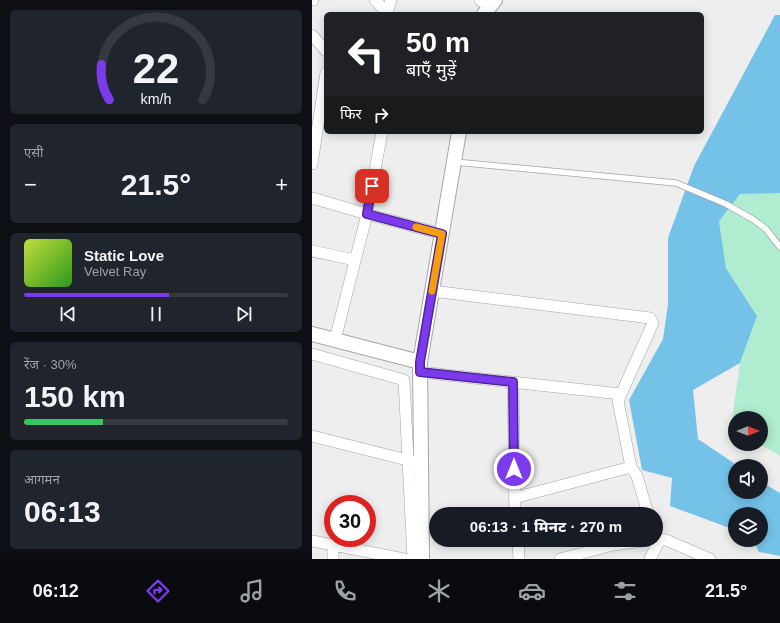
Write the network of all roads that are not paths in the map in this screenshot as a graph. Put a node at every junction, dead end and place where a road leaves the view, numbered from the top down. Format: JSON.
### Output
{"nodes":[{"id":1,"x":375,"y":0,"type":"edge"},
{"id":2,"x":391,"y":0,"type":"edge"},
{"id":3,"x":386,"y":12,"type":"edge"},
{"id":4,"x":388,"y":12,"type":"edge"},
{"id":5,"x":312,"y":35,"type":"edge"},
{"id":6,"x":324,"y":49,"type":"edge"},
{"id":7,"x":324,"y":86,"type":"edge"},
{"id":8,"x":382,"y":134,"type":"edge"},
{"id":9,"x":460,"y":134,"type":"edge"},
{"id":10,"x":454,"y":162,"type":"junction"},
{"id":11,"x":312,"y":164,"type":"edge"},
{"id":12,"x":312,"y":198,"type":"edge"},
{"id":13,"x":367,"y":214,"type":"junction"},
{"id":14,"x":442,"y":234,"type":"junction"},
{"id":15,"x":780,"y":247,"type":"edge"},
{"id":16,"x":312,"y":252,"type":"edge"},
{"id":17,"x":355,"y":260,"type":"junction"},
{"id":18,"x":432,"y":291,"type":"junction"},
{"id":19,"x":312,"y":334,"type":"edge"},
{"id":20,"x":335,"y":340,"type":"junction"},
{"id":21,"x":312,"y":354,"type":"edge"},
{"id":22,"x":420,"y":367,"type":"junction"},
{"id":23,"x":513,"y":382,"type":"junction"},
{"id":24,"x":621,"y":394,"type":"junction"},
{"id":25,"x":312,"y":436,"type":"edge"},
{"id":26,"x":415,"y":462,"type":"junction"},
{"id":27,"x":631,"y":467,"type":"junction"},
{"id":28,"x":514,"y":498,"type":"junction"},
{"id":29,"x":515,"y":507,"type":"edge"},
{"id":30,"x":646,"y":507,"type":"edge"},
{"id":31,"x":663,"y":540,"type":"edge"},
{"id":32,"x":312,"y":541,"type":"edge"},
{"id":33,"x":324,"y":544,"type":"edge"},
{"id":34,"x":333,"y":547,"type":"edge"},
{"id":35,"x":338,"y":547,"type":"edge"},
{"id":36,"x":518,"y":547,"type":"edge"},
{"id":37,"x":609,"y":547,"type":"edge"},
{"id":38,"x":653,"y":547,"type":"edge"},
{"id":39,"x":333,"y":559,"type":"edge"},
{"id":40,"x":404,"y":559,"type":"edge"},
{"id":41,"x":413,"y":559,"type":"edge"},
{"id":42,"x":422,"y":559,"type":"edge"},
{"id":43,"x":519,"y":559,"type":"edge"},
{"id":44,"x":560,"y":559,"type":"edge"},
{"id":45,"x":650,"y":559,"type":"edge"},
{"id":46,"x":710,"y":559,"type":"edge"}],
"edges":[{"from":1,"to":3,"type":"street"},
{"from":2,"to":4,"type":"street"},
{"from":5,"to":6,"type":"street"},
{"from":7,"to":11,"type":"street"},
{"from":8,"to":13,"type":"street"},
{"from":9,"to":10,"type":"street"},
{"from":10,"to":14,"type":"street"},
{"from":10,"to":15,"type":"lane"},
{"from":12,"to":13,"type":"street"},
{"from":13,"to":14,"type":"street"},
{"from":13,"to":17,"type":"street"},
{"from":14,"to":18,"type":"street"},
{"from":16,"to":17,"type":"street"},
{"from":17,"to":20,"type":"street"},
{"from":18,"to":22,"type":"street"},
{"from":18,"to":24,"type":"street"},
{"from":19,"to":20,"type":"street"},
{"from":20,"to":22,"type":"street"},
{"from":21,"to":26,"type":"street"},
{"from":22,"to":23,"type":"street"},
{"from":22,"to":26,"type":"street"},
{"from":23,"to":24,"type":"street"},
{"from":23,"to":28,"type":"street"},
{"from":24,"to":27,"type":"street"},
{"from":25,"to":26,"type":"street"},
{"from":26,"to":41,"type":"street"},
{"from":26,"to":42,"type":"street"},
{"from":27,"to":28,"type":"street"},
{"from":27,"to":30,"type":"street"},
{"from":28,"to":29,"type":"street"},
{"from":31,"to":46,"type":"street"},
{"from":32,"to":33,"type":"street"},
{"from":34,"to":39,"type":"street"},
{"from":35,"to":40,"type":"street"},
{"from":36,"to":43,"type":"street"},
{"from":37,"to":44,"type":"street"},
{"from":38,"to":45,"type":"street"}]}
